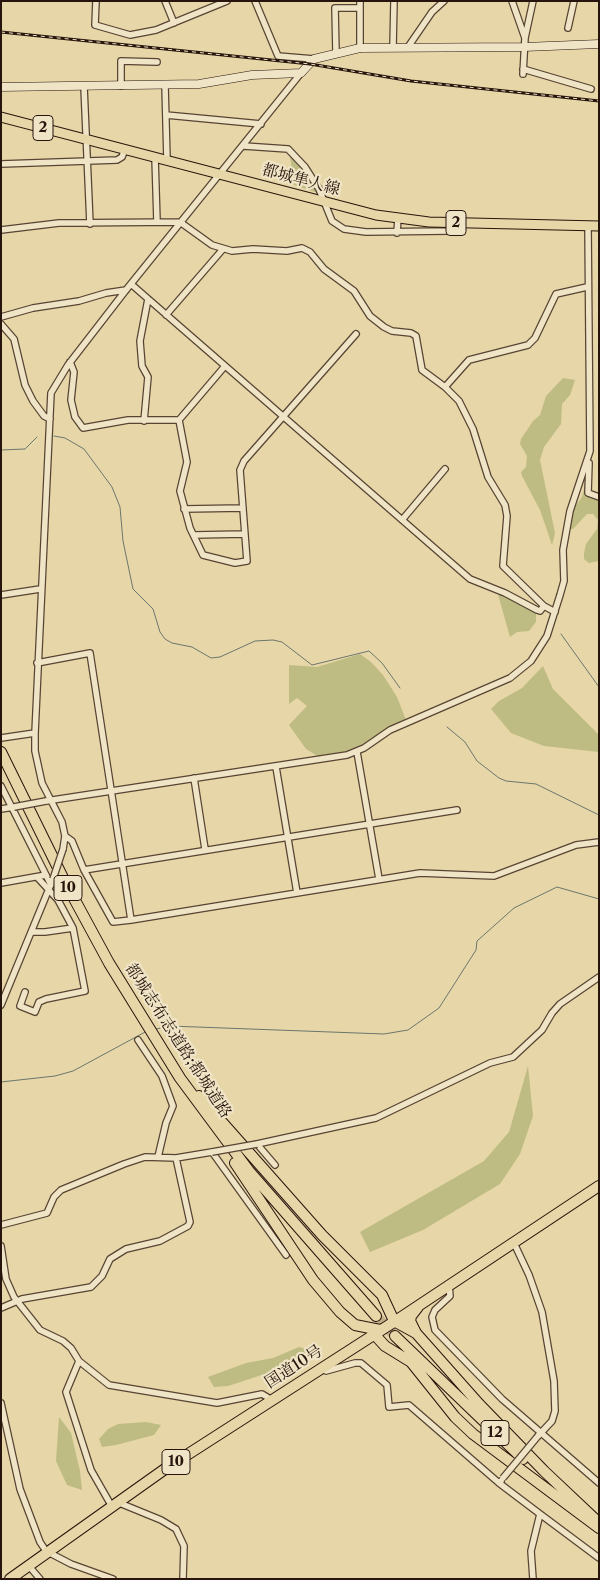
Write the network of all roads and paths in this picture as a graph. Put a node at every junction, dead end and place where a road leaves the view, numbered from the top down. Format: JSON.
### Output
{"nodes":[{"id":1,"x":96,"y":1,"type":"edge"},
{"id":2,"x":165,"y":1,"type":"edge"},
{"id":3,"x":227,"y":1,"type":"edge"},
{"id":4,"x":255,"y":1,"type":"edge"},
{"id":5,"x":394,"y":1,"type":"edge"},
{"id":6,"x":444,"y":1,"type":"edge"},
{"id":7,"x":512,"y":1,"type":"edge"},
{"id":8,"x":533,"y":1,"type":"edge"},
{"id":9,"x":574,"y":1,"type":"edge"},
{"id":10,"x":360,"y":5,"type":"edge"},
{"id":11,"x":174,"y":23,"type":"junction"},
{"id":12,"x":568,"y":28,"type":"dead end"},
{"id":13,"x":525,"y":38,"type":"junction"},
{"id":14,"x":599,"y":44,"type":"edge"},
{"id":15,"x":393,"y":47,"type":"junction"},
{"id":16,"x":408,"y":47,"type":"junction"},
{"id":17,"x":524,"y":47,"type":"junction"},
{"id":18,"x":360,"y":48,"type":"junction"},
{"id":19,"x":336,"y":52,"type":"junction"},
{"id":20,"x":314,"y":59,"type":"junction"},
{"id":21,"x":157,"y":62,"type":"dead end"},
{"id":22,"x":301,"y":74,"type":"junction"},
{"id":23,"x":122,"y":86,"type":"junction"},
{"id":24,"x":165,"y":86,"type":"junction"},
{"id":25,"x":1,"y":87,"type":"edge"},
{"id":26,"x":84,"y":87,"type":"junction"},
{"id":27,"x":591,"y":89,"type":"dead end"},
{"id":28,"x":166,"y":115,"type":"junction"},
{"id":29,"x":1,"y":117,"type":"edge"},
{"id":30,"x":261,"y":124,"type":"junction"},
{"id":31,"x":86,"y":138,"type":"junction"},
{"id":32,"x":244,"y":146,"type":"junction"},
{"id":33,"x":125,"y":149,"type":"junction"},
{"id":34,"x":155,"y":157,"type":"junction"},
{"id":35,"x":167,"y":160,"type":"junction"},
{"id":36,"x":87,"y":161,"type":"junction"},
{"id":37,"x":1,"y":164,"type":"edge"},
{"id":38,"x":222,"y":174,"type":"junction"},
{"id":39,"x":326,"y":202,"type":"junction"},
{"id":40,"x":398,"y":218,"type":"junction"},
{"id":41,"x":157,"y":222,"type":"junction"},
{"id":42,"x":180,"y":222,"type":"junction"},
{"id":43,"x":454,"y":223,"type":"junction"},
{"id":44,"x":90,"y":224,"type":"junction"},
{"id":45,"x":588,"y":226,"type":"junction"},
{"id":46,"x":599,"y":226,"type":"edge"},
{"id":47,"x":1,"y":230,"type":"edge"},
{"id":48,"x":397,"y":233,"type":"junction"},
{"id":49,"x":223,"y":249,"type":"junction"},
{"id":50,"x":131,"y":284,"type":"junction"},
{"id":51,"x":587,"y":287,"type":"junction"},
{"id":52,"x":126,"y":290,"type":"junction"},
{"id":53,"x":148,"y":299,"type":"junction"},
{"id":54,"x":166,"y":315,"type":"junction"},
{"id":55,"x":1,"y":317,"type":"edge"},
{"id":56,"x":1,"y":324,"type":"edge"},
{"id":57,"x":356,"y":334,"type":"dead end"},
{"id":58,"x":70,"y":362,"type":"junction"},
{"id":59,"x":225,"y":366,"type":"junction"},
{"id":60,"x":446,"y":387,"type":"junction"},
{"id":61,"x":284,"y":417,"type":"junction"},
{"id":62,"x":50,"y":419,"type":"junction"},
{"id":63,"x":179,"y":420,"type":"junction"},
{"id":64,"x":144,"y":421,"type":"junction"},
{"id":65,"x":588,"y":461,"type":"junction"},
{"id":66,"x":445,"y":469,"type":"dead end"},
{"id":67,"x":599,"y":498,"type":"edge"},
{"id":68,"x":243,"y":508,"type":"junction"},
{"id":69,"x":184,"y":509,"type":"junction"},
{"id":70,"x":402,"y":520,"type":"junction"},
{"id":71,"x":194,"y":534,"type":"junction"},
{"id":72,"x":245,"y":534,"type":"junction"},
{"id":73,"x":40,"y":589,"type":"junction"},
{"id":74,"x":1,"y":595,"type":"edge"},
{"id":75,"x":544,"y":606,"type":"junction"},
{"id":76,"x":555,"y":612,"type":"junction"},
{"id":77,"x":37,"y":663,"type":"junction"},
{"id":78,"x":35,"y":733,"type":"junction"},
{"id":79,"x":1,"y":738,"type":"edge"},
{"id":80,"x":1,"y":752,"type":"edge"},
{"id":81,"x":357,"y":752,"type":"junction"},
{"id":82,"x":276,"y":767,"type":"junction"},
{"id":83,"x":194,"y":778,"type":"junction"},
{"id":84,"x":1,"y":786,"type":"edge"},
{"id":85,"x":111,"y":791,"type":"junction"},
{"id":86,"x":48,"y":801,"type":"junction"},
{"id":87,"x":13,"y":807,"type":"junction"},
{"id":88,"x":1,"y":809,"type":"edge"},
{"id":89,"x":457,"y":810,"type":"dead end"},
{"id":90,"x":371,"y":824,"type":"junction"},
{"id":91,"x":65,"y":836,"type":"junction"},
{"id":92,"x":288,"y":837,"type":"junction"},
{"id":93,"x":599,"y":842,"type":"edge"},
{"id":94,"x":205,"y":849,"type":"junction"},
{"id":95,"x":123,"y":863,"type":"junction"},
{"id":96,"x":84,"y":870,"type":"junction"},
{"id":97,"x":46,"y":876,"type":"junction"},
{"id":98,"x":38,"y":877,"type":"junction"},
{"id":99,"x":380,"y":880,"type":"junction"},
{"id":100,"x":1,"y":883,"type":"edge"},
{"id":101,"x":51,"y":885,"type":"junction"},
{"id":102,"x":297,"y":893,"type":"junction"},
{"id":103,"x":131,"y":920,"type":"junction"},
{"id":104,"x":73,"y":928,"type":"junction"},
{"id":105,"x":33,"y":932,"type":"junction"},
{"id":106,"x":599,"y":977,"type":"edge"},
{"id":107,"x":26,"y":992,"type":"dead end"},
{"id":108,"x":1,"y":1005,"type":"edge"},
{"id":109,"x":138,"y":1040,"type":"dead end"},
{"id":110,"x":159,"y":1045,"type":"junction"},
{"id":111,"x":180,"y":1078,"type":"junction"},
{"id":112,"x":257,"y":1144,"type":"junction"},
{"id":113,"x":212,"y":1152,"type":"junction"},
{"id":114,"x":158,"y":1157,"type":"junction"},
{"id":115,"x":176,"y":1158,"type":"junction"},
{"id":116,"x":275,"y":1166,"type":"dead end"},
{"id":117,"x":599,"y":1186,"type":"edge"},
{"id":118,"x":1,"y":1225,"type":"edge"},
{"id":119,"x":513,"y":1241,"type":"junction"},
{"id":120,"x":1,"y":1246,"type":"edge"},
{"id":121,"x":286,"y":1255,"type":"dead end"},
{"id":122,"x":4,"y":1280,"type":"edge"},
{"id":123,"x":449,"y":1285,"type":"junction"},
{"id":124,"x":382,"y":1295,"type":"junction"},
{"id":125,"x":18,"y":1301,"type":"junction"},
{"id":126,"x":420,"y":1305,"type":"junction"},
{"id":127,"x":1,"y":1308,"type":"edge"},
{"id":128,"x":376,"y":1316,"type":"tunnel mouth"},
{"id":129,"x":394,"y":1322,"type":"junction"},
{"id":130,"x":351,"y":1323,"type":"junction"},
{"id":131,"x":377,"y":1332,"type":"junction"},
{"id":132,"x":416,"y":1333,"type":"junction"},
{"id":133,"x":395,"y":1336,"type":"tunnel mouth"},
{"id":134,"x":359,"y":1343,"type":"junction"},
{"id":135,"x":346,"y":1351,"type":"junction"},
{"id":136,"x":394,"y":1351,"type":"junction"},
{"id":137,"x":78,"y":1361,"type":"junction"},
{"id":138,"x":320,"y":1368,"type":"junction"},
{"id":139,"x":272,"y":1400,"type":"junction"},
{"id":140,"x":1,"y":1403,"type":"edge"},
{"id":141,"x":539,"y":1435,"type":"junction"},
{"id":142,"x":501,"y":1480,"type":"junction"},
{"id":143,"x":599,"y":1482,"type":"edge"},
{"id":144,"x":114,"y":1503,"type":"junction"},
{"id":145,"x":540,"y":1514,"type":"junction"},
{"id":146,"x":599,"y":1525,"type":"edge"},
{"id":147,"x":46,"y":1551,"type":"junction"},
{"id":148,"x":599,"y":1558,"type":"edge"},
{"id":149,"x":28,"y":1565,"type":"junction"},
{"id":150,"x":10,"y":1579,"type":"edge"},
{"id":151,"x":40,"y":1579,"type":"edge"},
{"id":152,"x":113,"y":1579,"type":"edge"},
{"id":153,"x":183,"y":1579,"type":"edge"},
{"id":154,"x":533,"y":1579,"type":"edge"}],
"edges":[{"from":1,"to":11,"type":"street"},
{"from":2,"to":11,"type":"street"},
{"from":3,"to":11,"type":"street"},
{"from":4,"to":20,"type":"street"},
{"from":5,"to":15,"type":"street"},
{"from":6,"to":16,"type":"street"},
{"from":7,"to":13,"type":"street"},
{"from":8,"to":13,"type":"street"},
{"from":9,"to":12,"type":"street"},
{"from":10,"to":18,"type":"street"},
{"from":10,"to":19,"type":"street"},
{"from":13,"to":17,"type":"street"},
{"from":14,"to":17,"type":"street"},
{"from":15,"to":16,"type":"street"},
{"from":15,"to":18,"type":"street"},
{"from":16,"to":17,"type":"street"},
{"from":17,"to":27,"type":"street"},
{"from":18,"to":19,"type":"street"},
{"from":19,"to":20,"type":"street"},
{"from":20,"to":22,"type":"street"},
{"from":21,"to":23,"type":"street"},
{"from":22,"to":24,"type":"street"},
{"from":22,"to":30,"type":"street"},
{"from":23,"to":24,"type":"street"},
{"from":23,"to":26,"type":"street"},
{"from":24,"to":28,"type":"street"},
{"from":25,"to":26,"type":"street"},
{"from":26,"to":31,"type":"street"},
{"from":28,"to":30,"type":"street"},
{"from":28,"to":35,"type":"street"},
{"from":29,"to":31,"type":"main road","name":"都城隼人線","number":"2"},
{"from":30,"to":32,"type":"street"},
{"from":31,"to":33,"type":"main road","name":"都城隼人線","number":"2"},
{"from":31,"to":36,"type":"street"},
{"from":32,"to":38,"type":"street"},
{"from":32,"to":39,"type":"street"},
{"from":33,"to":34,"type":"main road","name":"都城隼人線","number":"2"},
{"from":33,"to":36,"type":"street"},
{"from":34,"to":35,"type":"main road","name":"都城隼人線","number":"2"},
{"from":34,"to":41,"type":"street"},
{"from":35,"to":38,"type":"main road","name":"都城隼人線","number":"2"},
{"from":36,"to":37,"type":"street"},
{"from":36,"to":44,"type":"street"},
{"from":38,"to":39,"type":"main road","name":"都城隼人線","number":"2"},
{"from":38,"to":42,"type":"street"},
{"from":39,"to":40,"type":"main road","name":"都城隼人線","number":"2"},
{"from":39,"to":48,"type":"street"},
{"from":40,"to":43,"type":"main road","name":"都城隼人線","number":"2"},
{"from":40,"to":48,"type":"street"},
{"from":41,"to":42,"type":"street"},
{"from":41,"to":44,"type":"street"},
{"from":42,"to":49,"type":"street"},
{"from":42,"to":50,"type":"street"},
{"from":43,"to":45,"type":"main road","name":"都城隼人線","number":"2"},
{"from":43,"to":48,"type":"street"},
{"from":44,"to":47,"type":"street"},
{"from":45,"to":46,"type":"main road","name":"都城隼人線","number":"2"},
{"from":45,"to":51,"type":"street"},
{"from":49,"to":54,"type":"street"},
{"from":49,"to":60,"type":"street"},
{"from":50,"to":52,"type":"street"},
{"from":50,"to":53,"type":"street"},
{"from":51,"to":60,"type":"street"},
{"from":51,"to":65,"type":"street"},
{"from":52,"to":55,"type":"street"},
{"from":52,"to":58,"type":"street"},
{"from":53,"to":54,"type":"street"},
{"from":53,"to":64,"type":"street"},
{"from":54,"to":59,"type":"street"},
{"from":56,"to":62,"type":"street"},
{"from":57,"to":61,"type":"street"},
{"from":58,"to":62,"type":"street"},
{"from":58,"to":64,"type":"street"},
{"from":59,"to":61,"type":"street"},
{"from":59,"to":63,"type":"street"},
{"from":60,"to":75,"type":"street"},
{"from":61,"to":68,"type":"street"},
{"from":61,"to":70,"type":"street"},
{"from":62,"to":73,"type":"street"},
{"from":63,"to":64,"type":"street"},
{"from":63,"to":69,"type":"street"},
{"from":65,"to":67,"type":"street"},
{"from":65,"to":76,"type":"street"},
{"from":66,"to":70,"type":"street"},
{"from":68,"to":69,"type":"street"},
{"from":68,"to":72,"type":"street"},
{"from":69,"to":71,"type":"street"},
{"from":70,"to":75,"type":"street"},
{"from":71,"to":72,"type":"street"},
{"from":71,"to":72,"type":"street"},
{"from":73,"to":74,"type":"street"},
{"from":73,"to":77,"type":"street"},
{"from":75,"to":76,"type":"street"},
{"from":76,"to":81,"type":"street"},
{"from":77,"to":78,"type":"street"},
{"from":77,"to":85,"type":"street"},
{"from":78,"to":79,"type":"street"},
{"from":78,"to":86,"type":"street"},
{"from":80,"to":110,"type":"highway","name":"都城志布志道路;都城道路","number":"10"},
{"from":81,"to":82,"type":"street"},
{"from":81,"to":90,"type":"street"},
{"from":82,"to":83,"type":"street"},
{"from":82,"to":92,"type":"street"},
{"from":83,"to":85,"type":"street"},
{"from":83,"to":94,"type":"street"},
{"from":84,"to":87,"type":"street"},
{"from":85,"to":86,"type":"street"},
{"from":85,"to":95,"type":"street"},
{"from":86,"to":87,"type":"street","bridge":true},
{"from":86,"to":91,"type":"street"},
{"from":87,"to":88,"type":"street"},
{"from":87,"to":97,"type":"street"},
{"from":89,"to":90,"type":"street"},
{"from":90,"to":92,"type":"street"},
{"from":90,"to":99,"type":"street"},
{"from":91,"to":96,"type":"street"},
{"from":91,"to":101,"type":"street","bridge":true},
{"from":92,"to":94,"type":"street"},
{"from":92,"to":102,"type":"street"},
{"from":93,"to":99,"type":"street"},
{"from":94,"to":95,"type":"street"},
{"from":95,"to":96,"type":"street"},
{"from":95,"to":103,"type":"street"},
{"from":96,"to":103,"type":"street"},
{"from":97,"to":98,"type":"street"},
{"from":97,"to":101,"type":"street"},
{"from":98,"to":100,"type":"street"},
{"from":98,"to":101,"type":"street"},
{"from":99,"to":102,"type":"street"},
{"from":101,"to":104,"type":"street"},
{"from":101,"to":105,"type":"street"},
{"from":102,"to":103,"type":"street"},
{"from":104,"to":105,"type":"street"},
{"from":104,"to":107,"type":"street"},
{"from":105,"to":108,"type":"street"},
{"from":106,"to":112,"type":"street"},
{"from":109,"to":114,"type":"street"},
{"from":110,"to":111,"type":"highway","name":"都城志布志道路;都城道路","number":"10"},
{"from":110,"to":124,"type":"highway"},
{"from":111,"to":128,"type":"highway","name":"都城志布志道路;都城道路","number":"10"},
{"from":111,"to":130,"type":"highway"},
{"from":112,"to":113,"type":"street","bridge":true},
{"from":112,"to":116,"type":"street"},
{"from":113,"to":115,"type":"street"},
{"from":113,"to":121,"type":"street"},
{"from":114,"to":115,"type":"street"},
{"from":114,"to":118,"type":"street"},
{"from":115,"to":125,"type":"street"},
{"from":117,"to":119,"type":"highway","name":"国道10号","number":"10"},
{"from":119,"to":123,"type":"highway","name":"国道10号","number":"10"},
{"from":119,"to":141,"type":"street"},
{"from":120,"to":122,"type":"street"},
{"from":122,"to":125,"type":"street"},
{"from":123,"to":126,"type":"highway","name":"国道10号","number":"10"},
{"from":123,"to":141,"type":"street"},
{"from":124,"to":126,"type":"highway"},
{"from":124,"to":129,"type":"highway"},
{"from":125,"to":127,"type":"street"},
{"from":125,"to":137,"type":"street"},
{"from":126,"to":129,"type":"highway","name":"国道10号","number":"10"},
{"from":126,"to":132,"type":"highway"},
{"from":129,"to":131,"type":"highway","name":"国道10号","number":"10"},
{"from":129,"to":132,"type":"highway"},
{"from":130,"to":131,"type":"highway"},
{"from":130,"to":135,"type":"highway"},
{"from":131,"to":134,"type":"highway","name":"国道10号","number":"10"},
{"from":131,"to":136,"type":"highway"},
{"from":132,"to":146,"type":"highway"},
{"from":133,"to":146,"type":"highway","number":"12"},
{"from":134,"to":135,"type":"highway","name":"国道10号","number":"10"},
{"from":134,"to":136,"type":"highway"},
{"from":135,"to":138,"type":"highway","name":"国道10号","number":"10"},
{"from":136,"to":146,"type":"highway"},
{"from":137,"to":139,"type":"street"},
{"from":137,"to":144,"type":"street"},
{"from":138,"to":139,"type":"highway","name":"国道10号","number":"10"},
{"from":138,"to":142,"type":"street"},
{"from":139,"to":144,"type":"highway","name":"国道10号","number":"10"},
{"from":140,"to":147,"type":"street"},
{"from":141,"to":142,"type":"street","bridge":true},
{"from":141,"to":143,"type":"street"},
{"from":142,"to":145,"type":"street"},
{"from":144,"to":147,"type":"highway","name":"国道10号","number":"10"},
{"from":144,"to":153,"type":"street"},
{"from":145,"to":148,"type":"street"},
{"from":145,"to":154,"type":"street"},
{"from":147,"to":149,"type":"highway","name":"国道10号","number":"10"},
{"from":147,"to":152,"type":"street"},
{"from":149,"to":150,"type":"highway","name":"国道10号","number":"10"},
{"from":149,"to":151,"type":"street"}]}
